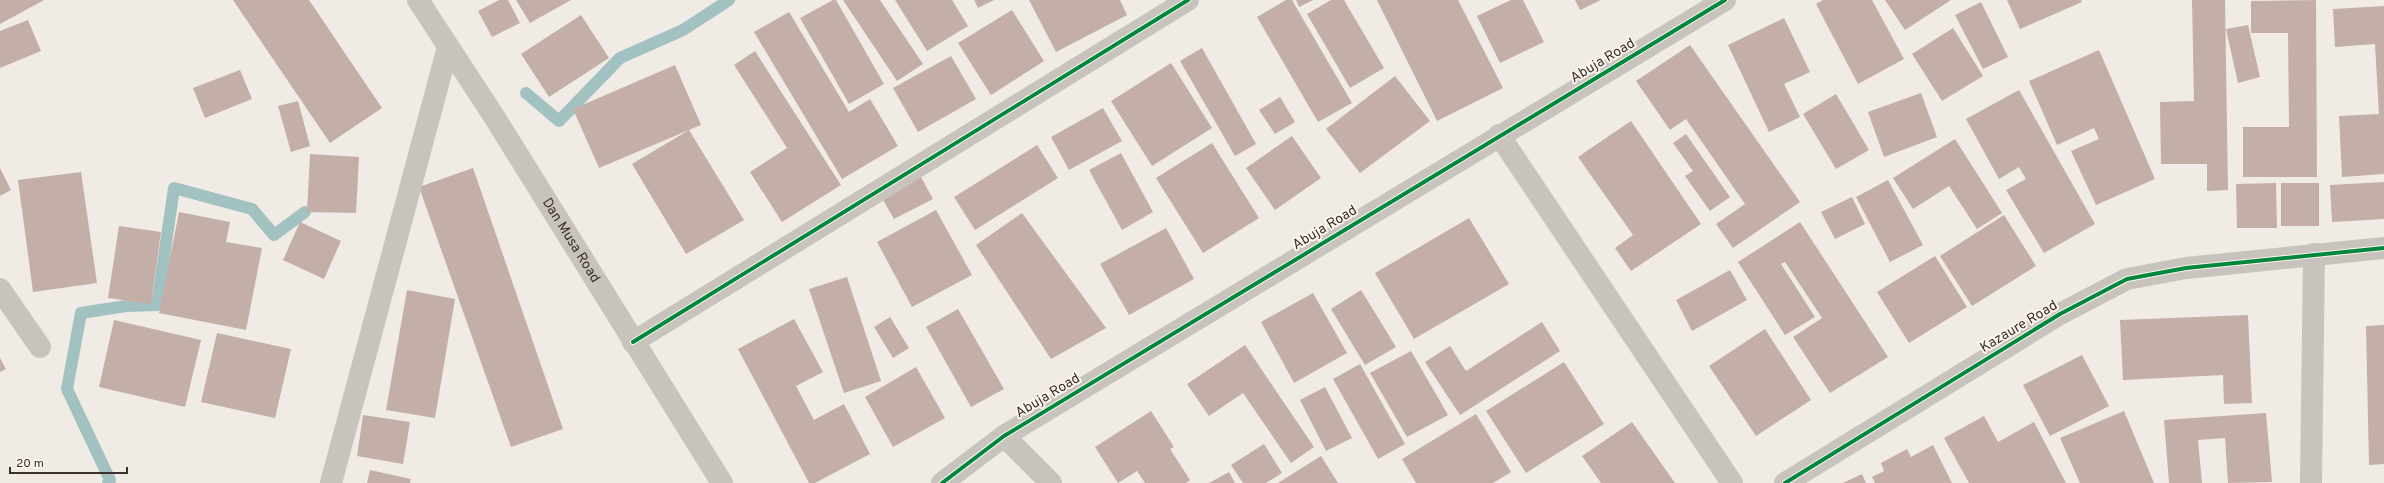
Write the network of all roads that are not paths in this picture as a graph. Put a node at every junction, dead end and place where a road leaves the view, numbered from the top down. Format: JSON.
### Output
{"nodes":[{"id":1,"x":418,"y":0,"type":"edge"},
{"id":2,"x":1188,"y":0,"type":"edge"},
{"id":3,"x":1725,"y":0,"type":"edge"},
{"id":4,"x":448,"y":46,"type":"junction"},
{"id":5,"x":1499,"y":136,"type":"junction"},
{"id":6,"x":2384,"y":248,"type":"edge"},
{"id":7,"x":2314,"y":254,"type":"junction"},
{"id":8,"x":0,"y":289,"type":"edge"},
{"id":9,"x":633,"y":342,"type":"junction"},
{"id":10,"x":40,"y":347,"type":"dead end"},
{"id":11,"x":1004,"y":436,"type":"junction"},
{"id":12,"x":331,"y":483,"type":"edge"},
{"id":13,"x":722,"y":483,"type":"edge"},
{"id":14,"x":942,"y":483,"type":"edge"},
{"id":15,"x":1051,"y":483,"type":"edge"},
{"id":16,"x":1732,"y":483,"type":"edge"},
{"id":17,"x":1785,"y":483,"type":"edge"},
{"id":18,"x":2311,"y":483,"type":"edge"}],
"edges":[{"from":1,"to":4,"type":"street","name":"Dan Musa Road"},
{"from":2,"to":9,"type":"street"},
{"from":3,"to":5,"type":"street","name":"Abuja Road"},
{"from":4,"to":9,"type":"street","name":"Dan Musa Road"},
{"from":4,"to":12,"type":"street"},
{"from":5,"to":11,"type":"street","name":"Abuja Road"},
{"from":5,"to":16,"type":"street"},
{"from":6,"to":7,"type":"street","name":"Kazaure Road"},
{"from":7,"to":17,"type":"street","name":"Kazaure Road"},
{"from":7,"to":18,"type":"street"},
{"from":8,"to":10,"type":"street"},
{"from":9,"to":13,"type":"street","name":"Dan Musa Road"},
{"from":11,"to":14,"type":"street","name":"Abuja Road"},
{"from":11,"to":15,"type":"street"}]}
